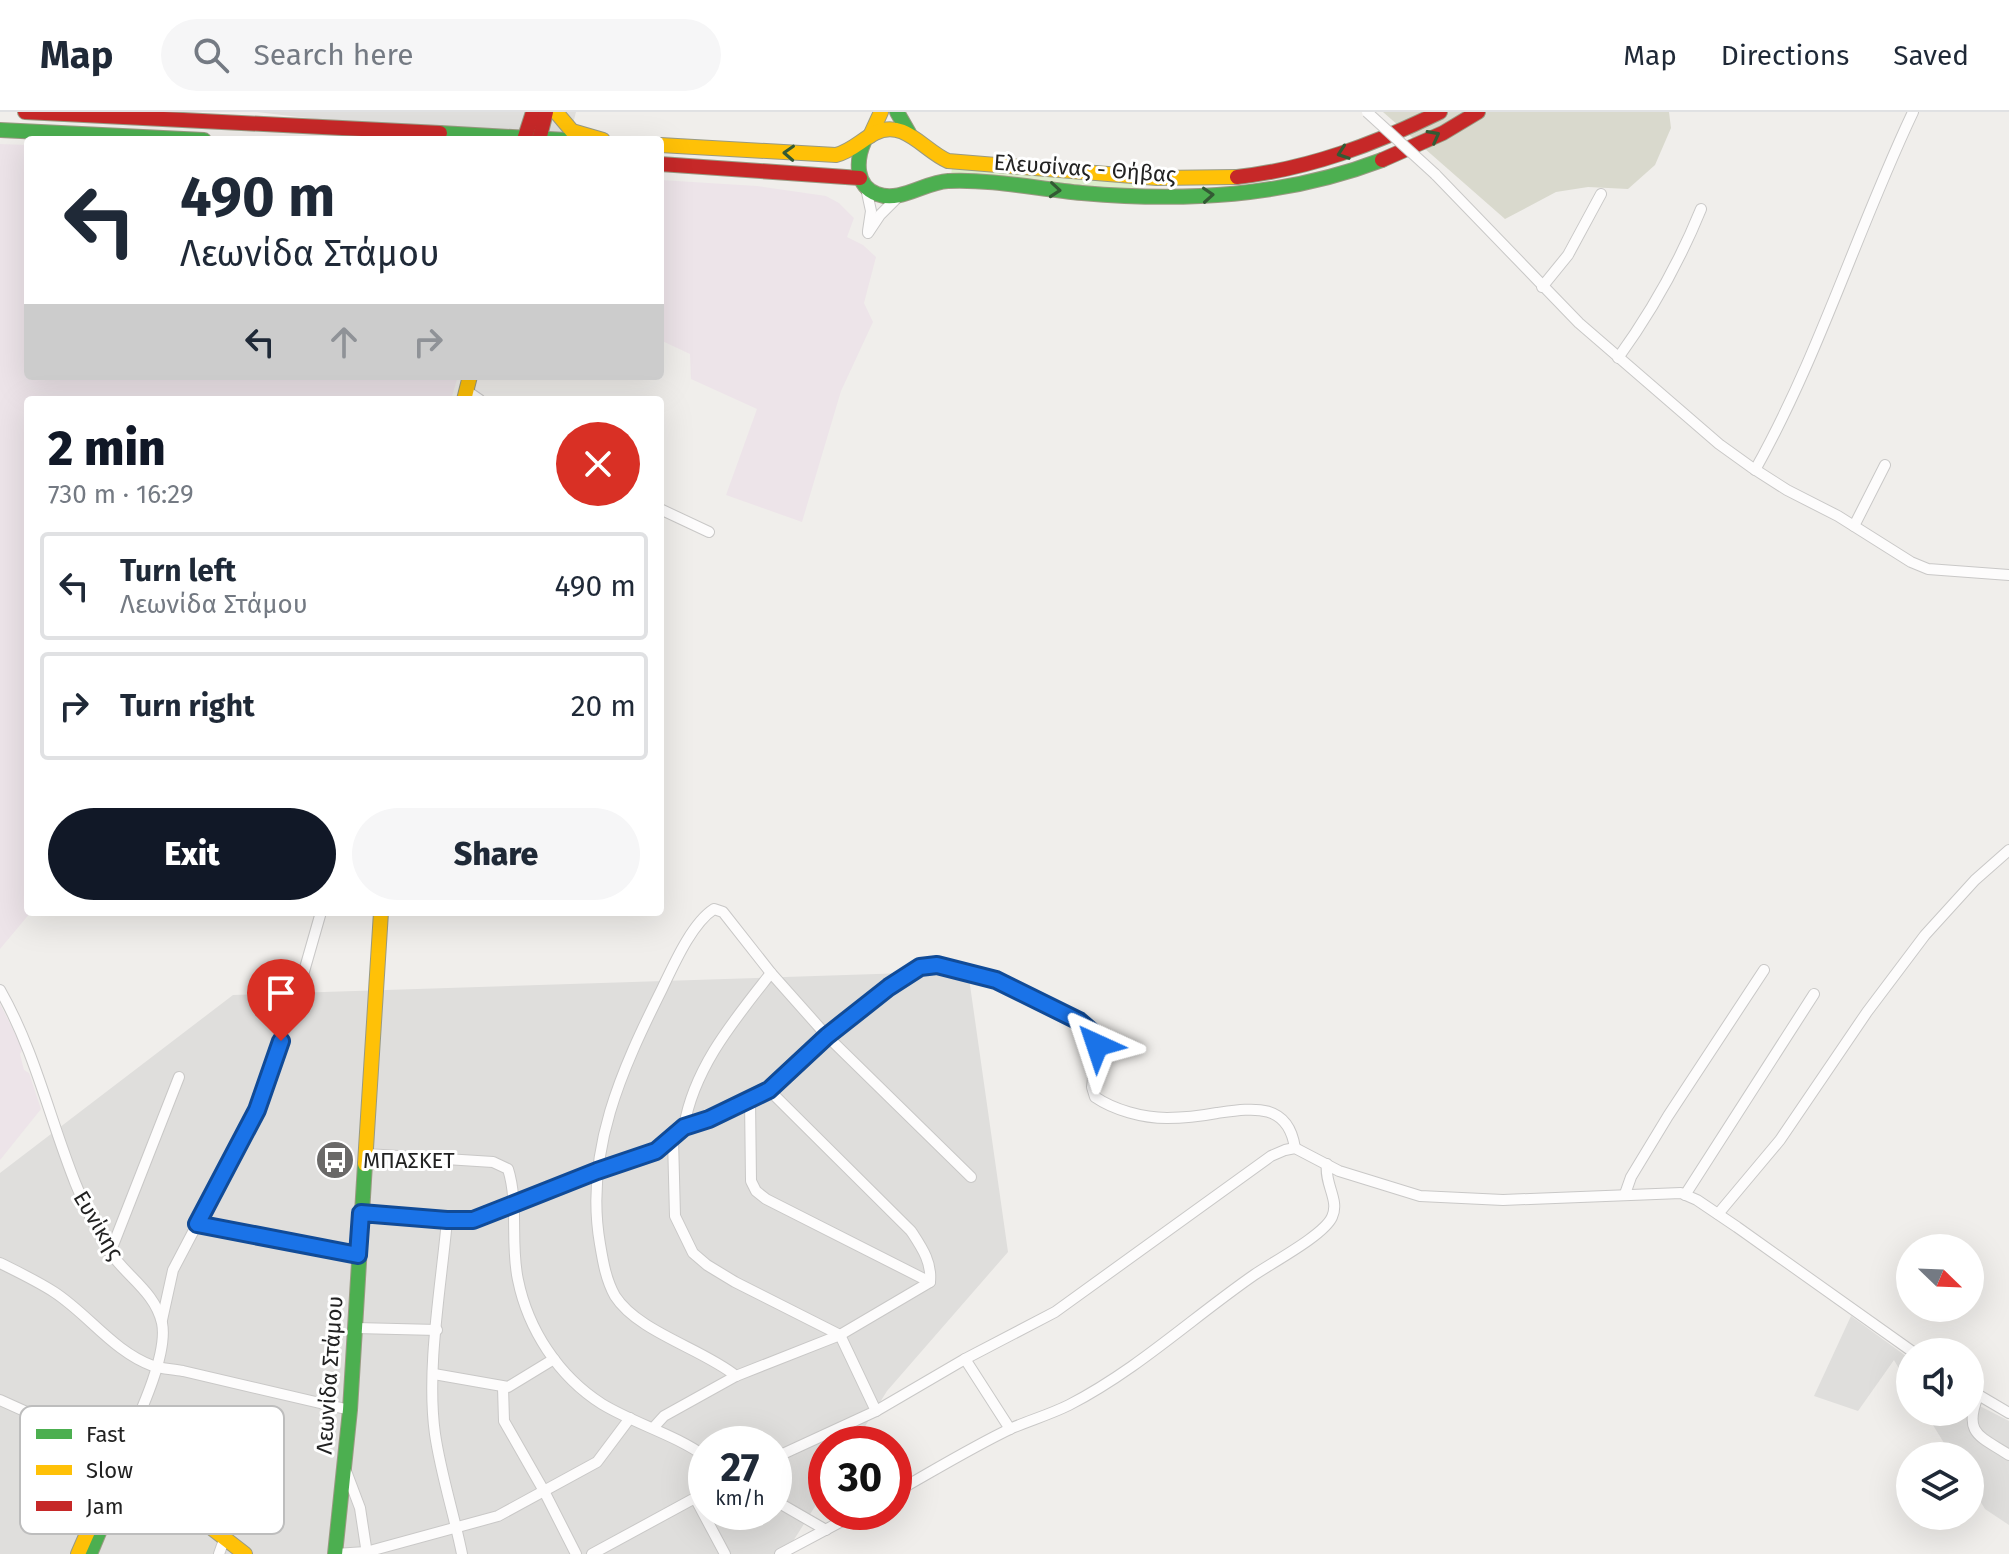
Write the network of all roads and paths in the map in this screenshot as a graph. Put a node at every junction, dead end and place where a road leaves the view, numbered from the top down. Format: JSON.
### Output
{"nodes":[{"id":1,"x":25,"y":112,"type":"edge"},
{"id":2,"x":533,"y":112,"type":"edge"},
{"id":3,"x":546,"y":112,"type":"edge"},
{"id":4,"x":556,"y":112,"type":"edge"},
{"id":5,"x":881,"y":112,"type":"edge"},
{"id":6,"x":897,"y":112,"type":"edge"},
{"id":7,"x":1367,"y":112,"type":"edge"},
{"id":8,"x":1440,"y":112,"type":"edge"},
{"id":9,"x":1478,"y":112,"type":"edge"},
{"id":10,"x":1913,"y":112,"type":"edge"},
{"id":11,"x":0,"y":130,"type":"edge"},
{"id":12,"x":909,"y":133,"type":"junction"},
{"id":13,"x":122,"y":136,"type":"edge"},
{"id":14,"x":476,"y":136,"type":"edge"},
{"id":15,"x":532,"y":136,"type":"edge"},
{"id":16,"x":534,"y":136,"type":"edge"},
{"id":17,"x":589,"y":136,"type":"edge"},
{"id":18,"x":867,"y":139,"type":"junction"},
{"id":19,"x":664,"y":145,"type":"edge"},
{"id":20,"x":922,"y":147,"type":"junction"},
{"id":21,"x":664,"y":164,"type":"edge"},
{"id":22,"x":863,"y":182,"type":"junction"},
{"id":23,"x":915,"y":188,"type":"junction"},
{"id":24,"x":1601,"y":194,"type":"dead end"},
{"id":25,"x":899,"y":196,"type":"junction"},
{"id":26,"x":1701,"y":209,"type":"dead end"},
{"id":27,"x":1542,"y":287,"type":"junction"},
{"id":28,"x":1618,"y":358,"type":"junction"},
{"id":29,"x":1885,"y":465,"type":"dead end"},
{"id":30,"x":1755,"y":470,"type":"junction"},
{"id":31,"x":664,"y":511,"type":"edge"},
{"id":32,"x":1854,"y":526,"type":"junction"},
{"id":33,"x":709,"y":532,"type":"dead end"},
{"id":34,"x":2009,"y":575,"type":"edge"},
{"id":35,"x":2009,"y":850,"type":"edge"},
{"id":36,"x":320,"y":916,"type":"edge"},
{"id":37,"x":381,"y":916,"type":"edge"},
{"id":38,"x":1764,"y":970,"type":"dead end"},
{"id":39,"x":771,"y":973,"type":"junction"},
{"id":40,"x":0,"y":990,"type":"edge"},
{"id":41,"x":1814,"y":994,"type":"dead end"},
{"id":42,"x":827,"y":1036,"type":"junction"},
{"id":43,"x":179,"y":1077,"type":"dead end"},
{"id":44,"x":769,"y":1090,"type":"junction"},
{"id":45,"x":750,"y":1100,"type":"junction"},
{"id":46,"x":684,"y":1127,"type":"junction"},
{"id":47,"x":673,"y":1139,"type":"junction"},
{"id":48,"x":1295,"y":1148,"type":"junction"},
{"id":49,"x":367,"y":1154,"type":"junction"},
{"id":50,"x":1327,"y":1164,"type":"junction"},
{"id":51,"x":597,"y":1171,"type":"junction"},
{"id":52,"x":971,"y":1177,"type":"dead end"},
{"id":53,"x":1625,"y":1194,"type":"junction"},
{"id":54,"x":1685,"y":1195,"type":"junction"},
{"id":55,"x":512,"y":1204,"type":"junction"},
{"id":56,"x":361,"y":1213,"type":"junction"},
{"id":57,"x":1718,"y":1214,"type":"junction"},
{"id":58,"x":447,"y":1220,"type":"junction"},
{"id":59,"x":197,"y":1224,"type":"junction"},
{"id":60,"x":110,"y":1253,"type":"junction"},
{"id":61,"x":358,"y":1255,"type":"junction"},
{"id":62,"x":0,"y":1263,"type":"edge"},
{"id":63,"x":930,"y":1282,"type":"junction"},
{"id":64,"x":162,"y":1320,"type":"junction"},
{"id":65,"x":356,"y":1328,"type":"junction"},
{"id":66,"x":437,"y":1330,"type":"junction"},
{"id":67,"x":840,"y":1335,"type":"junction"},
{"id":68,"x":1896,"y":1340,"type":"edge"},
{"id":69,"x":554,"y":1359,"type":"junction"},
{"id":70,"x":965,"y":1359,"type":"junction"},
{"id":71,"x":157,"y":1367,"type":"junction"},
{"id":72,"x":434,"y":1374,"type":"junction"},
{"id":73,"x":736,"y":1376,"type":"junction"},
{"id":74,"x":503,"y":1387,"type":"junction"},
{"id":75,"x":1984,"y":1399,"type":"edge"},
{"id":76,"x":0,"y":1400,"type":"edge"},
{"id":77,"x":143,"y":1406,"type":"edge"},
{"id":78,"x":20,"y":1410,"type":"edge"},
{"id":79,"x":350,"y":1410,"type":"junction"},
{"id":80,"x":876,"y":1411,"type":"junction"},
{"id":81,"x":2009,"y":1413,"type":"edge"},
{"id":82,"x":630,"y":1418,"type":"junction"},
{"id":83,"x":1973,"y":1426,"type":"edge"},
{"id":84,"x":654,"y":1427,"type":"junction"},
{"id":85,"x":1010,"y":1429,"type":"junction"},
{"id":86,"x":688,"y":1447,"type":"edge"},
{"id":87,"x":792,"y":1450,"type":"edge"},
{"id":88,"x":2009,"y":1455,"type":"edge"},
{"id":89,"x":345,"y":1469,"type":"junction"},
{"id":90,"x":912,"y":1483,"type":"edge"},
{"id":91,"x":544,"y":1491,"type":"junction"},
{"id":92,"x":688,"y":1502,"type":"edge"},
{"id":93,"x":456,"y":1526,"type":"junction"},
{"id":94,"x":712,"y":1530,"type":"edge"},
{"id":95,"x":826,"y":1530,"type":"edge"},
{"id":96,"x":88,"y":1534,"type":"edge"},
{"id":97,"x":97,"y":1534,"type":"edge"},
{"id":98,"x":221,"y":1534,"type":"edge"},
{"id":99,"x":225,"y":1537,"type":"junction"},
{"id":100,"x":397,"y":1549,"type":"edge"},
{"id":101,"x":366,"y":1553,"type":"edge"},
{"id":102,"x":78,"y":1554,"type":"edge"},
{"id":103,"x":90,"y":1554,"type":"edge"},
{"id":104,"x":219,"y":1554,"type":"edge"},
{"id":105,"x":245,"y":1554,"type":"edge"},
{"id":106,"x":335,"y":1554,"type":"edge"},
{"id":107,"x":462,"y":1554,"type":"edge"},
{"id":108,"x":576,"y":1554,"type":"edge"},
{"id":109,"x":592,"y":1554,"type":"edge"},
{"id":110,"x":725,"y":1554,"type":"edge"},
{"id":111,"x":780,"y":1554,"type":"edge"}],
"edges":[{"from":1,"to":14,"type":"main road"},
{"from":2,"to":15,"type":"main road"},
{"from":3,"to":16,"type":"main road"},
{"from":4,"to":17,"type":"main road"},
{"from":5,"to":18,"type":"main road"},
{"from":6,"to":12,"type":"main road","name":"Ελευσίνας - Θήβας"},
{"from":7,"to":27,"type":"street","bridge":true},
{"from":8,"to":20,"type":"main road","name":"Ελευσίνας - Θήβας","one_way":true},
{"from":23,"to":9,"type":"main road","name":"Ελευσίνας - Θήβας","one_way":true},
{"from":10,"to":30,"type":"street"},
{"from":11,"to":13,"type":"main road"},
{"from":12,"to":18,"type":"main road"},
{"from":12,"to":20,"type":"main road","name":"Ελευσίνας - Θήβας"},
{"from":18,"to":19,"type":"main road","one_way":true},
{"from":18,"to":22,"type":"main road"},
{"from":20,"to":23,"type":"main road"},
{"from":21,"to":22,"type":"main road"},
{"from":22,"to":25,"type":"main road"},
{"from":22,"to":25,"type":"street"},
{"from":23,"to":25,"type":"main road","name":"Ελευσίνας - Θήβας"},
{"from":24,"to":27,"type":"street"},
{"from":26,"to":28,"type":"street"},
{"from":27,"to":28,"type":"street"},
{"from":28,"to":30,"type":"street"},
{"from":29,"to":32,"type":"street"},
{"from":30,"to":32,"type":"street"},
{"from":31,"to":33,"type":"street"},
{"from":32,"to":34,"type":"street"},
{"from":35,"to":57,"type":"street"},
{"from":36,"to":59,"type":"street"},
{"from":37,"to":49,"type":"main road","name":"Λεωνίδα Στάμου"},
{"from":38,"to":53,"type":"street"},
{"from":39,"to":42,"type":"street"},
{"from":39,"to":46,"type":"street"},
{"from":39,"to":51,"type":"street"},
{"from":40,"to":60,"type":"street","name":"Ευνίκης"},
{"from":41,"to":54,"type":"street"},
{"from":42,"to":44,"type":"street"},
{"from":42,"to":48,"type":"street"},
{"from":42,"to":52,"type":"street"},
{"from":43,"to":60,"type":"street"},
{"from":44,"to":45,"type":"street"},
{"from":44,"to":63,"type":"street"},
{"from":45,"to":46,"type":"street"},
{"from":45,"to":63,"type":"street"},
{"from":46,"to":47,"type":"street"},
{"from":47,"to":51,"type":"street"},
{"from":47,"to":67,"type":"street"},
{"from":48,"to":50,"type":"street"},
{"from":48,"to":70,"type":"street"},
{"from":49,"to":55,"type":"street"},
{"from":49,"to":56,"type":"main road","name":"Λεωνίδα Στάμου"},
{"from":50,"to":53,"type":"street"},
{"from":50,"to":85,"type":"street"},
{"from":51,"to":55,"type":"street"},
{"from":51,"to":73,"type":"street"},
{"from":53,"to":54,"type":"street"},
{"from":54,"to":57,"type":"street"},
{"from":55,"to":58,"type":"street"},
{"from":55,"to":69,"type":"street"},
{"from":56,"to":58,"type":"street"},
{"from":56,"to":61,"type":"main road","name":"Λεωνίδα Στάμου"},
{"from":57,"to":68,"type":"street"},
{"from":58,"to":66,"type":"street"},
{"from":59,"to":61,"type":"street"},
{"from":59,"to":64,"type":"street"},
{"from":60,"to":64,"type":"street","name":"Ευνίκης"},
{"from":61,"to":65,"type":"main road","name":"Λεωνίδα Στάμου"},
{"from":62,"to":71,"type":"street"},
{"from":63,"to":67,"type":"street"},
{"from":64,"to":71,"type":"street"},
{"from":65,"to":66,"type":"street"},
{"from":65,"to":79,"type":"main road","name":"Λεωνίδα Στάμου"},
{"from":66,"to":72,"type":"street"},
{"from":67,"to":73,"type":"street"},
{"from":67,"to":80,"type":"street"},
{"from":69,"to":74,"type":"street"},
{"from":69,"to":82,"type":"street"},
{"from":70,"to":80,"type":"street"},
{"from":70,"to":85,"type":"street"},
{"from":71,"to":77,"type":"street"},
{"from":71,"to":79,"type":"street"},
{"from":72,"to":74,"type":"street"},
{"from":72,"to":93,"type":"street"},
{"from":73,"to":84,"type":"street"},
{"from":74,"to":91,"type":"street"},
{"from":75,"to":81,"type":"street"},
{"from":76,"to":78,"type":"street"},
{"from":79,"to":89,"type":"main road","name":"Λεωνίδα Στάμου"},
{"from":80,"to":87,"type":"street"},
{"from":82,"to":84,"type":"street"},
{"from":82,"to":91,"type":"street"},
{"from":83,"to":88,"type":"street"},
{"from":84,"to":86,"type":"street"},
{"from":85,"to":90,"type":"street"},
{"from":89,"to":101,"type":"street"},
{"from":89,"to":106,"type":"main road","name":"Λεωνίδα Στάμου"},
{"from":91,"to":93,"type":"street"},
{"from":91,"to":108,"type":"street"},
{"from":92,"to":109,"type":"street"},
{"from":93,"to":100,"type":"street"},
{"from":93,"to":107,"type":"street"},
{"from":94,"to":110,"type":"street"},
{"from":95,"to":111,"type":"street"},
{"from":96,"to":102,"type":"main road"},
{"from":97,"to":103,"type":"main road"},
{"from":98,"to":99,"type":"main road"},
{"from":99,"to":104,"type":"street"},
{"from":99,"to":105,"type":"main road"},
{"from":100,"to":101,"type":"street"},
{"from":101,"to":106,"type":"street"}]}
